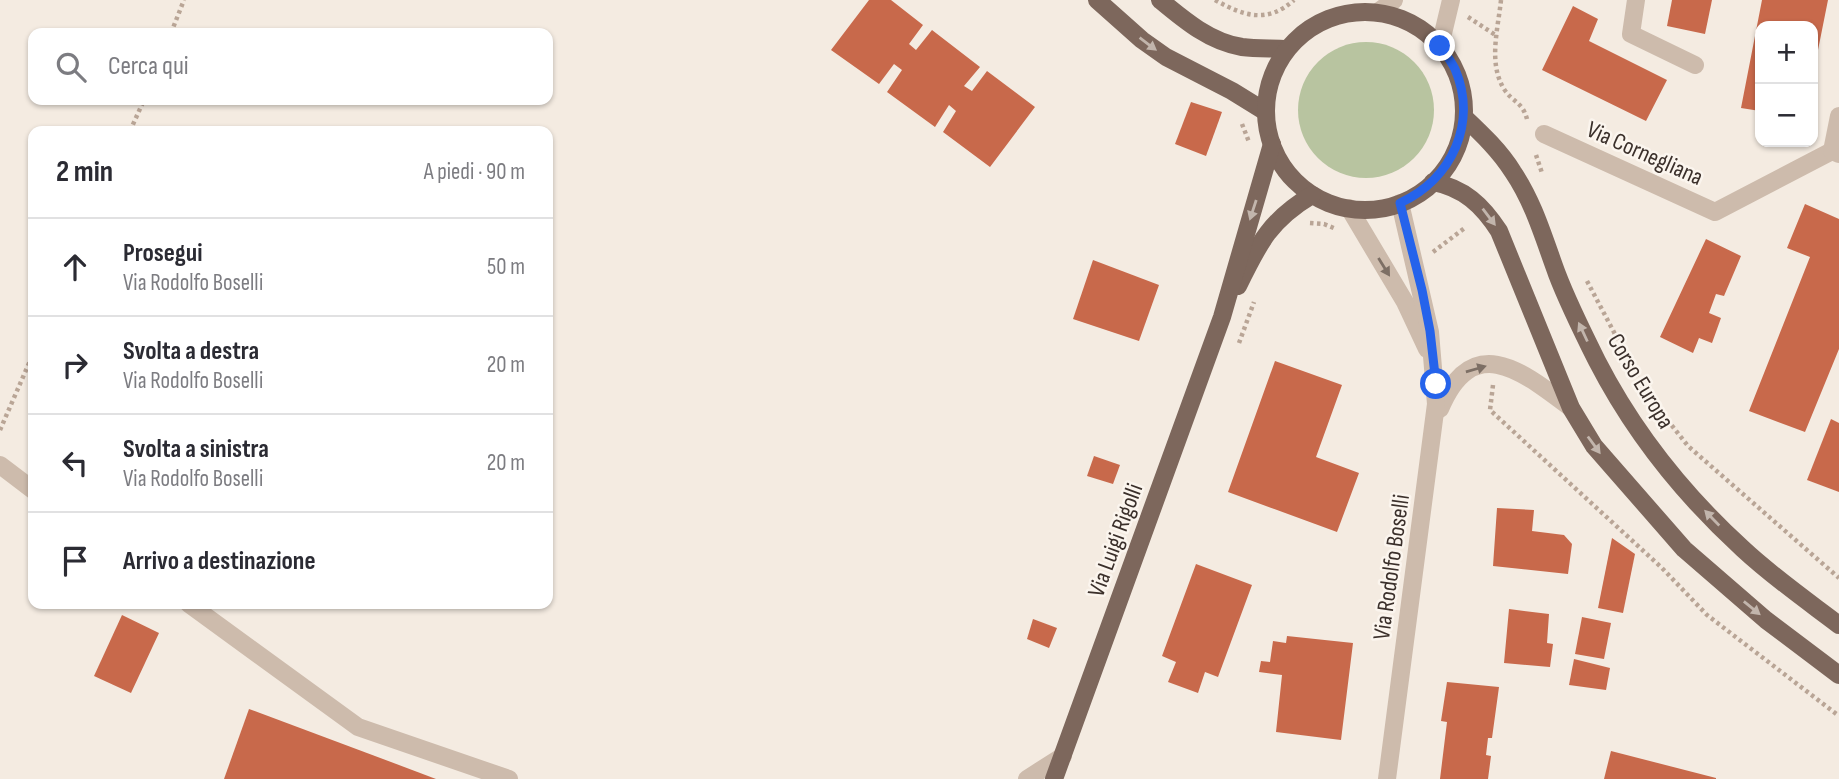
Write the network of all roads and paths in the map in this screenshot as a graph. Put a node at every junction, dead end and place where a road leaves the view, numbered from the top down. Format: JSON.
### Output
{"nodes":[{"id":1,"x":184,"y":0,"type":"edge"},
{"id":2,"x":1097,"y":0,"type":"edge"},
{"id":3,"x":1160,"y":0,"type":"edge"},
{"id":4,"x":1215,"y":0,"type":"edge"},
{"id":5,"x":1294,"y":0,"type":"edge"},
{"id":6,"x":1394,"y":0,"type":"edge"},
{"id":7,"x":1501,"y":0,"type":"edge"},
{"id":8,"x":1636,"y":0,"type":"edge"},
{"id":9,"x":1455,"y":5,"type":"edge"},
{"id":10,"x":1378,"y":12,"type":"junction"},
{"id":11,"x":173,"y":28,"type":"edge"},
{"id":12,"x":1497,"y":36,"type":"junction"},
{"id":13,"x":1440,"y":46,"type":"junction"},
{"id":14,"x":1287,"y":49,"type":"junction"},
{"id":15,"x":1695,"y":65,"type":"dead end"},
{"id":16,"x":142,"y":105,"type":"edge"},
{"id":17,"x":1266,"y":112,"type":"junction"},
{"id":18,"x":1839,"y":116,"type":"edge"},
{"id":19,"x":1464,"y":117,"type":"junction"},
{"id":20,"x":132,"y":126,"type":"edge"},
{"id":21,"x":1536,"y":136,"type":"junction"},
{"id":22,"x":1272,"y":144,"type":"junction"},
{"id":23,"x":1836,"y":153,"type":"edge"},
{"id":24,"x":1545,"y":180,"type":"dead end"},
{"id":25,"x":1433,"y":182,"type":"junction"},
{"id":26,"x":1312,"y":195,"type":"junction"},
{"id":27,"x":1400,"y":203,"type":"junction"},
{"id":28,"x":1349,"y":208,"type":"junction"},
{"id":29,"x":1302,"y":224,"type":"dead end"},
{"id":30,"x":1466,"y":228,"type":"dead end"},
{"id":31,"x":1340,"y":232,"type":"dead end"},
{"id":32,"x":1429,"y":256,"type":"dead end"},
{"id":33,"x":1582,"y":272,"type":"dead end"},
{"id":34,"x":1222,"y":317,"type":"junction"},
{"id":35,"x":1433,"y":362,"type":"junction"},
{"id":36,"x":28,"y":366,"type":"edge"},
{"id":37,"x":1493,"y":384,"type":"dead end"},
{"id":38,"x":1571,"y":408,"type":"junction"},
{"id":39,"x":1436,"y":419,"type":"junction"},
{"id":40,"x":0,"y":430,"type":"edge"},
{"id":41,"x":0,"y":465,"type":"edge"},
{"id":42,"x":28,"y":486,"type":"edge"},
{"id":43,"x":1839,"y":578,"type":"edge"},
{"id":44,"x":196,"y":609,"type":"edge"},
{"id":45,"x":1839,"y":625,"type":"edge"},
{"id":46,"x":1839,"y":675,"type":"edge"},
{"id":47,"x":1839,"y":716,"type":"edge"},
{"id":48,"x":1063,"y":756,"type":"junction"},
{"id":49,"x":509,"y":779,"type":"edge"},
{"id":50,"x":1027,"y":779,"type":"edge"},
{"id":51,"x":1054,"y":779,"type":"edge"},
{"id":52,"x":1387,"y":779,"type":"edge"}],
"edges":[{"from":1,"to":11,"type":"path"},
{"from":2,"to":17,"type":"main road","one_way":true},
{"from":3,"to":14,"type":"main road"},
{"from":4,"to":5,"type":"path"},
{"from":6,"to":10,"type":"street"},
{"from":7,"to":12,"type":"path"},
{"from":8,"to":15,"type":"street"},
{"from":9,"to":12,"type":"path"},
{"from":9,"to":13,"type":"street"},
{"from":10,"to":13,"type":"main road"},
{"from":10,"to":14,"type":"main road"},
{"from":12,"to":21,"type":"path"},
{"from":13,"to":19,"type":"main road"},
{"from":14,"to":17,"type":"main road"},
{"from":16,"to":20,"type":"path"},
{"from":17,"to":22,"type":"main road"},
{"from":18,"to":23,"type":"street"},
{"from":19,"to":25,"type":"main road"},
{"from":45,"to":19,"type":"main road","name":"Corso Europa","one_way":true},
{"from":21,"to":23,"type":"street","name":"Via Cornegliana"},
{"from":21,"to":24,"type":"path"},
{"from":22,"to":26,"type":"main road"},
{"from":22,"to":34,"type":"main road","name":"Via Luigi Rigolli","one_way":true},
{"from":25,"to":27,"type":"main road"},
{"from":25,"to":38,"type":"main road","one_way":true},
{"from":26,"to":28,"type":"main road"},
{"from":26,"to":34,"type":"main road","name":"Via Luigi Rigolli"},
{"from":27,"to":28,"type":"main road"},
{"from":27,"to":35,"type":"street","name":"Via Rodolfo Boselli"},
{"from":28,"to":35,"type":"street","name":"Via Rodolfo Boselli","one_way":true},
{"from":29,"to":31,"type":"path"},
{"from":30,"to":32,"type":"path"},
{"from":33,"to":43,"type":"path"},
{"from":34,"to":48,"type":"main road","name":"Via Luigi Rigolli"},
{"from":35,"to":39,"type":"street","name":"Via Rodolfo Boselli"},
{"from":36,"to":40,"type":"path"},
{"from":37,"to":47,"type":"path"},
{"from":39,"to":38,"type":"street","one_way":true},
{"from":38,"to":46,"type":"main road","one_way":true},
{"from":39,"to":52,"type":"street","name":"Via Rodolfo Boselli"},
{"from":41,"to":42,"type":"street"},
{"from":44,"to":49,"type":"street"},
{"from":48,"to":50,"type":"street"},
{"from":48,"to":51,"type":"main road","name":"Via Luigi Rigolli"}]}
